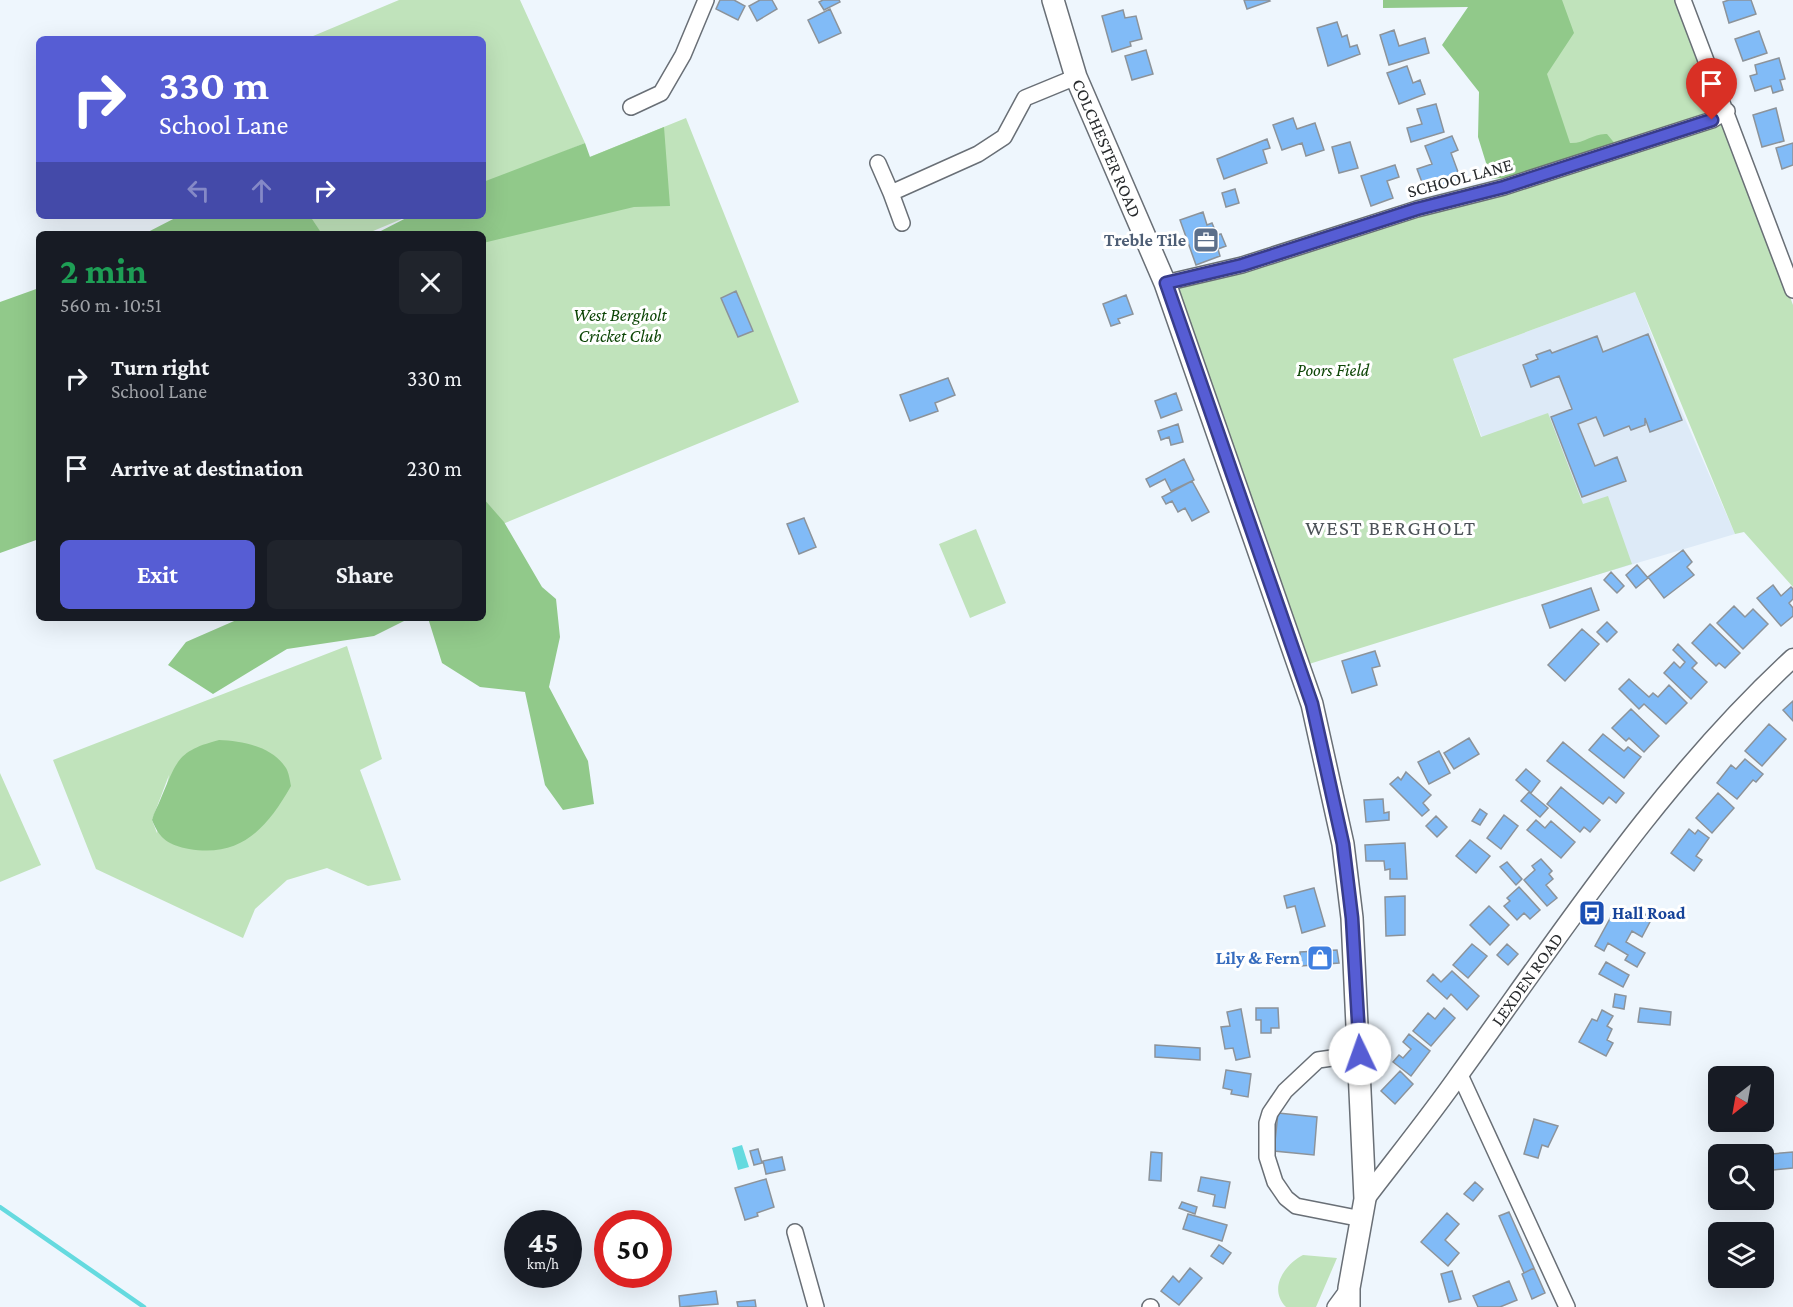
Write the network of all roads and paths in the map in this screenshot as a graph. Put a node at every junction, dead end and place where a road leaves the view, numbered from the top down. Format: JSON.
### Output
{"nodes":[{"id":1,"x":706,"y":0,"type":"edge"},
{"id":2,"x":1053,"y":0,"type":"edge"},
{"id":3,"x":1683,"y":0,"type":"edge"},
{"id":4,"x":1076,"y":77,"type":"junction"},
{"id":5,"x":631,"y":107,"type":"dead end"},
{"id":6,"x":1727,"y":111,"type":"junction"},
{"id":7,"x":878,"y":163,"type":"dead end"},
{"id":8,"x":891,"y":193,"type":"junction"},
{"id":9,"x":902,"y":223,"type":"dead end"},
{"id":10,"x":1166,"y":283,"type":"junction"},
{"id":11,"x":1793,"y":290,"type":"edge"},
{"id":12,"x":1793,"y":658,"type":"edge"},
{"id":13,"x":1360,"y":1054,"type":"junction"},
{"id":14,"x":1460,"y":1075,"type":"junction"},
{"id":15,"x":1363,"y":1209,"type":"junction"},
{"id":16,"x":795,"y":1232,"type":"dead end"},
{"id":17,"x":1349,"y":1298,"type":"edge"},
{"id":18,"x":816,"y":1307,"type":"edge"},
{"id":19,"x":1335,"y":1307,"type":"edge"},
{"id":20,"x":1567,"y":1307,"type":"edge"}],
"edges":[{"from":1,"to":5,"type":"street"},
{"from":2,"to":4,"type":"main road","name":"COLCHESTER ROAD"},
{"from":3,"to":6,"type":"street"},
{"from":4,"to":8,"type":"street"},
{"from":4,"to":10,"type":"main road","name":"COLCHESTER ROAD"},
{"from":6,"to":10,"type":"street","name":"SCHOOL LANE"},
{"from":6,"to":11,"type":"street"},
{"from":7,"to":8,"type":"street"},
{"from":8,"to":9,"type":"street"},
{"from":10,"to":13,"type":"main road","name":"COLCHESTER ROAD"},
{"from":12,"to":14,"type":"street","name":"LEXDEN ROAD"},
{"from":13,"to":15,"type":"main road","name":"COLCHESTER ROAD"},
{"from":13,"to":15,"type":"street"},
{"from":14,"to":15,"type":"street","name":"LEXDEN ROAD"},
{"from":14,"to":20,"type":"street"},
{"from":15,"to":17,"type":"main road","name":"COLCHESTER ROAD"},
{"from":16,"to":18,"type":"street"},
{"from":17,"to":19,"type":"street"}]}
